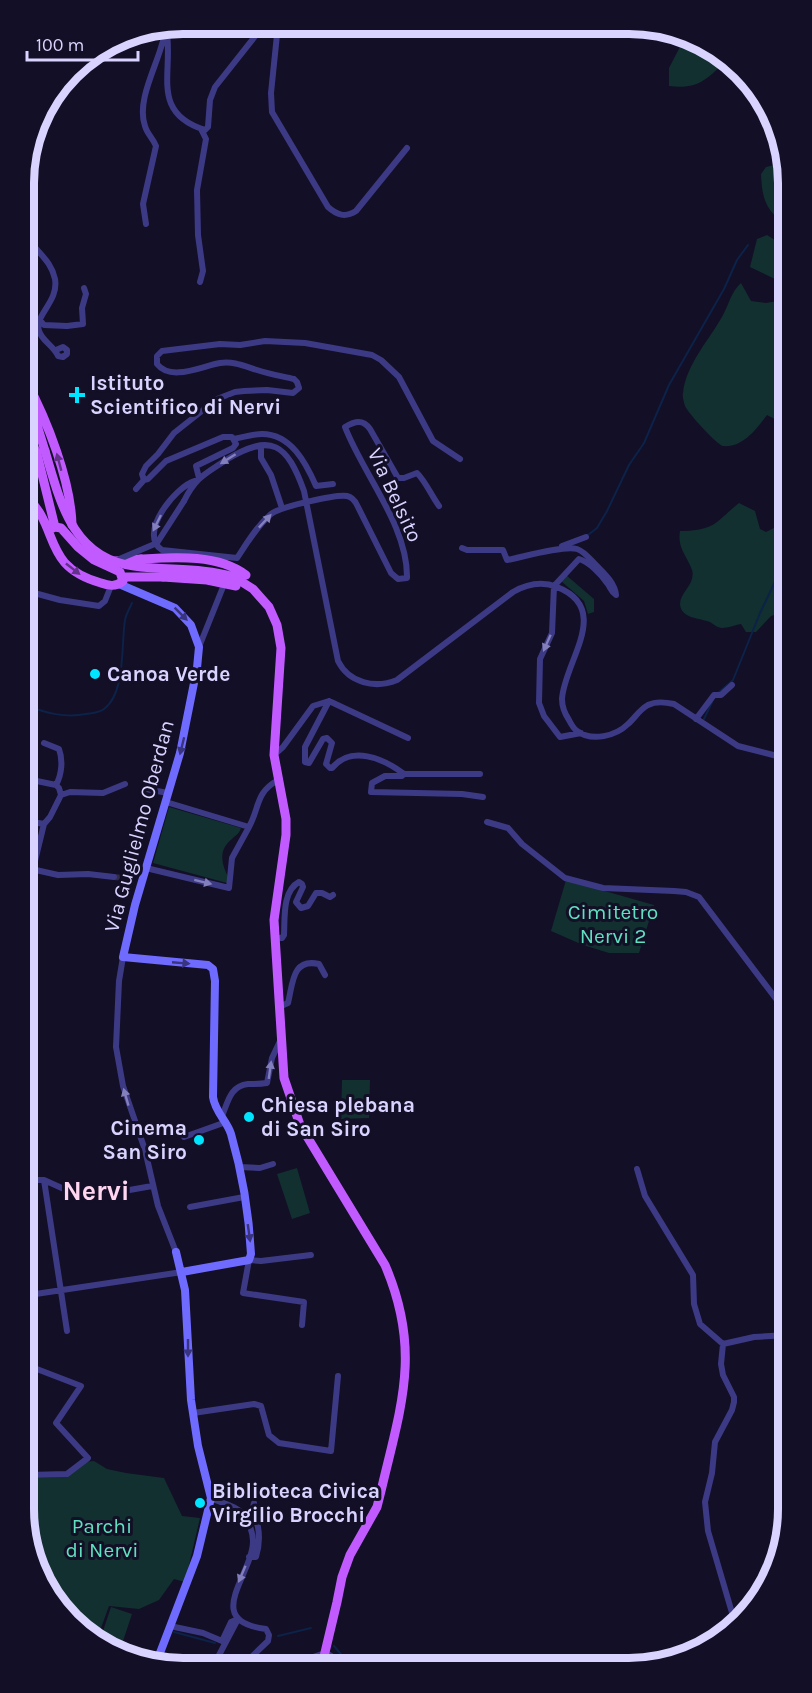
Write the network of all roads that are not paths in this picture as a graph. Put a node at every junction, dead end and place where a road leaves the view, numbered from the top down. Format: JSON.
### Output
{"nodes":[{"id":1,"x":256,"y":35,"type":"edge"},
{"id":2,"x":277,"y":35,"type":"edge"},
{"id":3,"x":164,"y":36,"type":"edge"},
{"id":4,"x":168,"y":36,"type":"edge"},
{"id":5,"x":200,"y":129,"type":"junction"},
{"id":6,"x":407,"y":148,"type":"dead end"},
{"id":7,"x":146,"y":224,"type":"dead end"},
{"id":8,"x":35,"y":247,"type":"edge"},
{"id":9,"x":200,"y":282,"type":"dead end"},
{"id":10,"x":84,"y":288,"type":"dead end"},
{"id":11,"x":40,"y":320,"type":"junction"},
{"id":12,"x":56,"y":350,"type":"dead end"},
{"id":13,"x":35,"y":401,"type":"edge"},
{"id":14,"x":35,"y":418,"type":"edge"},
{"id":15,"x":35,"y":431,"type":"edge"},
{"id":16,"x":234,"y":439,"type":"junction"},
{"id":17,"x":261,"y":446,"type":"junction"},
{"id":18,"x":35,"y":449,"type":"edge"},
{"id":19,"x":45,"y":451,"type":"junction"},
{"id":20,"x":460,"y":459,"type":"dead end"},
{"id":21,"x":197,"y":479,"type":"junction"},
{"id":22,"x":144,"y":480,"type":"junction"},
{"id":23,"x":333,"y":484,"type":"dead end"},
{"id":24,"x":136,"y":489,"type":"dead end"},
{"id":25,"x":307,"y":503,"type":"junction"},
{"id":26,"x":35,"y":505,"type":"edge"},
{"id":27,"x":439,"y":506,"type":"dead end"},
{"id":28,"x":282,"y":508,"type":"junction"},
{"id":29,"x":51,"y":528,"type":"junction"},
{"id":30,"x":586,"y":537,"type":"dead end"},
{"id":31,"x":72,"y":540,"type":"junction"},
{"id":32,"x":462,"y":548,"type":"dead end"},
{"id":33,"x":557,"y":550,"type":"junction"},
{"id":34,"x":117,"y":560,"type":"junction"},
{"id":35,"x":101,"y":564,"type":"junction"},
{"id":36,"x":122,"y":581,"type":"junction"},
{"id":37,"x":235,"y":582,"type":"junction"},
{"id":38,"x":554,"y":586,"type":"junction"},
{"id":39,"x":223,"y":587,"type":"dead end"},
{"id":40,"x":35,"y":593,"type":"edge"},
{"id":41,"x":263,"y":599,"type":"junction"},
{"id":42,"x":199,"y":647,"type":"junction"},
{"id":43,"x":732,"y":685,"type":"dead end"},
{"id":44,"x":328,"y":701,"type":"junction"},
{"id":45,"x":697,"y":719,"type":"junction"},
{"id":46,"x":581,"y":733,"type":"junction"},
{"id":47,"x":408,"y":738,"type":"dead end"},
{"id":48,"x":44,"y":743,"type":"dead end"},
{"id":49,"x":274,"y":755,"type":"junction"},
{"id":50,"x":778,"y":756,"type":"edge"},
{"id":51,"x":404,"y":774,"type":"junction"},
{"id":52,"x":480,"y":774,"type":"dead end"},
{"id":53,"x":278,"y":780,"type":"junction"},
{"id":54,"x":35,"y":781,"type":"edge"},
{"id":55,"x":125,"y":784,"type":"dead end"},
{"id":56,"x":56,"y":785,"type":"junction"},
{"id":57,"x":146,"y":789,"type":"dead end"},
{"id":58,"x":61,"y":795,"type":"junction"},
{"id":59,"x":483,"y":797,"type":"dead end"},
{"id":60,"x":167,"y":798,"type":"junction"},
{"id":61,"x":35,"y":822,"type":"edge"},
{"id":62,"x":487,"y":822,"type":"dead end"},
{"id":63,"x":44,"y":824,"type":"junction"},
{"id":64,"x":249,"y":827,"type":"junction"},
{"id":65,"x":34,"y":855,"type":"edge"},
{"id":66,"x":146,"y":868,"type":"junction"},
{"id":67,"x":34,"y":870,"type":"edge"},
{"id":68,"x":114,"y":877,"type":"tunnel mouth"},
{"id":69,"x":333,"y":895,"type":"dead end"},
{"id":70,"x":275,"y":938,"type":"junction"},
{"id":71,"x":123,"y":957,"type":"junction"},
{"id":72,"x":325,"y":975,"type":"dead end"},
{"id":73,"x":777,"y":1001,"type":"edge"},
{"id":74,"x":279,"y":1007,"type":"junction"},
{"id":75,"x":281,"y":1038,"type":"junction"},
{"id":76,"x":224,"y":1119,"type":"junction"},
{"id":77,"x":184,"y":1137,"type":"dead end"},
{"id":78,"x":273,"y":1164,"type":"dead end"},
{"id":79,"x":239,"y":1167,"type":"junction"},
{"id":80,"x":637,"y":1169,"type":"dead end"},
{"id":81,"x":34,"y":1180,"type":"edge"},
{"id":82,"x":44,"y":1180,"type":"junction"},
{"id":83,"x":152,"y":1185,"type":"junction"},
{"id":84,"x":244,"y":1197,"type":"junction"},
{"id":85,"x":190,"y":1207,"type":"dead end"},
{"id":86,"x":176,"y":1252,"type":"joint"},
{"id":87,"x":311,"y":1255,"type":"dead end"},
{"id":88,"x":249,"y":1260,"type":"junction"},
{"id":89,"x":184,"y":1271,"type":"junction"},
{"id":90,"x":60,"y":1290,"type":"junction"},
{"id":91,"x":34,"y":1294,"type":"edge"},
{"id":92,"x":302,"y":1325,"type":"dead end"},
{"id":93,"x":67,"y":1331,"type":"dead end"},
{"id":94,"x":777,"y":1336,"type":"edge"},
{"id":95,"x":725,"y":1344,"type":"junction"},
{"id":96,"x":34,"y":1368,"type":"edge"},
{"id":97,"x":338,"y":1376,"type":"dead end"},
{"id":98,"x":193,"y":1413,"type":"junction"},
{"id":99,"x":34,"y":1475,"type":"edge"},
{"id":100,"x":211,"y":1498,"type":"junction"},
{"id":101,"x":254,"y":1503,"type":"dead end"},
{"id":102,"x":249,"y":1557,"type":"junction"},
{"id":103,"x":733,"y":1616,"type":"edge"},
{"id":104,"x":238,"y":1619,"type":"junction"},
{"id":105,"x":170,"y":1626,"type":"junction"},
{"id":106,"x":325,"y":1653,"type":"junction"},
{"id":107,"x":159,"y":1656,"type":"edge"},
{"id":108,"x":218,"y":1657,"type":"dead end"},
{"id":109,"x":250,"y":1658,"type":"edge"},
{"id":110,"x":310,"y":1658,"type":"edge"},
{"id":111,"x":324,"y":1658,"type":"edge"},
{"id":112,"x":333,"y":1658,"type":"edge"}],
"edges":[{"from":1,"to":5,"type":"street"},
{"from":2,"to":6,"type":"street"},
{"from":3,"to":7,"type":"street"},
{"from":4,"to":5,"type":"street"},
{"from":5,"to":9,"type":"street"},
{"from":8,"to":11,"type":"street"},
{"from":10,"to":11,"type":"street"},
{"from":11,"to":12,"type":"street"},
{"from":31,"to":13,"type":"main road","one_way":true},
{"from":14,"to":19,"type":"main road"},
{"from":15,"to":19,"type":"main road"},
{"from":16,"to":21,"type":"street"},
{"from":16,"to":22,"type":"street"},
{"from":16,"to":23,"type":"street"},
{"from":17,"to":21,"type":"street","one_way":true},
{"from":17,"to":25,"type":"street"},
{"from":17,"to":28,"type":"street"},
{"from":18,"to":29,"type":"main road"},
{"from":19,"to":37,"type":"main road","bridge":true},
{"from":20,"to":22,"type":"street"},
{"from":21,"to":28,"type":"street","one_way":true},
{"from":21,"to":34,"type":"street","bridge":true},
{"from":22,"to":24,"type":"street"},
{"from":25,"to":27,"type":"street","name":"Via Belsito"},
{"from":25,"to":28,"type":"street"},
{"from":25,"to":38,"type":"street"},
{"from":26,"to":29,"type":"main road"},
{"from":29,"to":31,"type":"main road"},
{"from":29,"to":36,"type":"main road","one_way":true},
{"from":30,"to":33,"type":"street"},
{"from":31,"to":35,"type":"main road"},
{"from":32,"to":33,"type":"street"},
{"from":33,"to":38,"type":"street"},
{"from":34,"to":35,"type":"main road"},
{"from":34,"to":41,"type":"main road","bridge":true},
{"from":35,"to":36,"type":"main road"},
{"from":36,"to":37,"type":"main road","bridge":true},
{"from":36,"to":40,"type":"street"},
{"from":36,"to":42,"type":"street","one_way":true},
{"from":37,"to":41,"type":"main road"},
{"from":38,"to":46,"type":"street"},
{"from":38,"to":46,"type":"street","one_way":true},
{"from":39,"to":42,"type":"street"},
{"from":41,"to":49,"type":"main road"},
{"from":42,"to":60,"type":"street","name":"Via Guglielmo Oberdan","one_way":true},
{"from":43,"to":45,"type":"street"},
{"from":44,"to":47,"type":"street"},
{"from":44,"to":49,"type":"street"},
{"from":44,"to":51,"type":"street"},
{"from":45,"to":46,"type":"street"},
{"from":45,"to":50,"type":"street"},
{"from":48,"to":56,"type":"street"},
{"from":49,"to":53,"type":"main road"},
{"from":51,"to":52,"type":"street"},
{"from":51,"to":59,"type":"street"},
{"from":53,"to":64,"type":"street"},
{"from":53,"to":70,"type":"main road"},
{"from":54,"to":56,"type":"street"},
{"from":55,"to":58,"type":"street"},
{"from":56,"to":58,"type":"street"},
{"from":57,"to":60,"type":"street"},
{"from":58,"to":63,"type":"street"},
{"from":60,"to":64,"type":"street"},
{"from":60,"to":66,"type":"street","name":"Via Guglielmo Oberdan"},
{"from":61,"to":63,"type":"street"},
{"from":62,"to":73,"type":"street"},
{"from":63,"to":65,"type":"street"},
{"from":66,"to":64,"type":"street","one_way":true},
{"from":66,"to":71,"type":"street","name":"Via Guglielmo Oberdan"},
{"from":67,"to":68,"type":"street"},
{"from":69,"to":70,"type":"street"},
{"from":70,"to":74,"type":"main road"},
{"from":71,"to":76,"type":"street","one_way":true},
{"from":83,"to":71,"type":"street","name":"Via Guglielmo Oberdan","one_way":true},
{"from":72,"to":74,"type":"street"},
{"from":74,"to":75,"type":"main road"},
{"from":76,"to":75,"type":"street","one_way":true},
{"from":75,"to":106,"type":"main road"},
{"from":76,"to":77,"type":"street"},
{"from":76,"to":79,"type":"street"},
{"from":78,"to":79,"type":"street"},
{"from":79,"to":84,"type":"street"},
{"from":80,"to":95,"type":"street"},
{"from":81,"to":82,"type":"street"},
{"from":82,"to":83,"type":"street"},
{"from":82,"to":90,"type":"street"},
{"from":83,"to":86,"type":"street","name":"Via Guglielmo Oberdan"},
{"from":84,"to":85,"type":"street"},
{"from":84,"to":88,"type":"street","one_way":true},
{"from":86,"to":89,"type":"street"},
{"from":87,"to":88,"type":"street"},
{"from":88,"to":89,"type":"street"},
{"from":88,"to":92,"type":"street"},
{"from":89,"to":90,"type":"street"},
{"from":89,"to":98,"type":"street","one_way":true},
{"from":90,"to":91,"type":"street"},
{"from":90,"to":93,"type":"street"},
{"from":94,"to":95,"type":"street"},
{"from":95,"to":103,"type":"street"},
{"from":96,"to":99,"type":"street"},
{"from":97,"to":98,"type":"street"},
{"from":98,"to":100,"type":"street"},
{"from":100,"to":102,"type":"street"},
{"from":100,"to":105,"type":"street"},
{"from":101,"to":102,"type":"street"},
{"from":102,"to":104,"type":"street","one_way":true},
{"from":104,"to":105,"type":"street"},
{"from":104,"to":108,"type":"street"},
{"from":104,"to":109,"type":"street"},
{"from":105,"to":107,"type":"street"},
{"from":106,"to":110,"type":"street"},
{"from":106,"to":111,"type":"main road"},
{"from":106,"to":112,"type":"street"}]}
